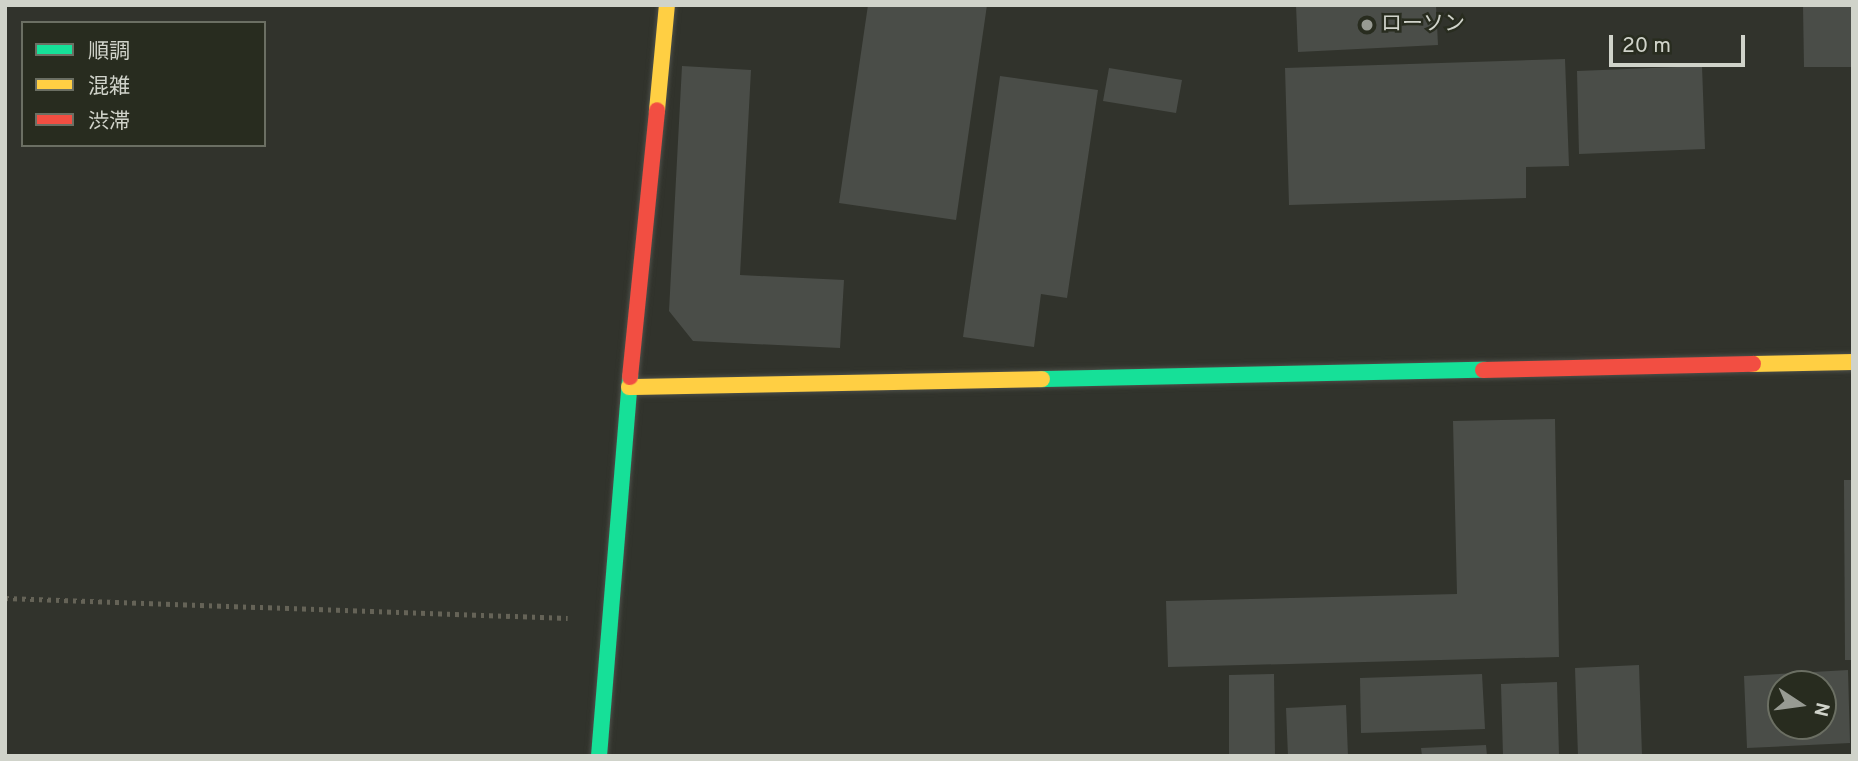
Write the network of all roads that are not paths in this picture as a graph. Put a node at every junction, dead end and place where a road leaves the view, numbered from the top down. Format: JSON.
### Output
{"nodes":[{"id":1,"x":667,"y":5,"type":"edge"},
{"id":2,"x":1853,"y":362,"type":"edge"},
{"id":3,"x":629,"y":387,"type":"junction"},
{"id":4,"x":599,"y":756,"type":"edge"}],
"edges":[{"from":1,"to":3,"type":"street"},
{"from":2,"to":3,"type":"street"},
{"from":3,"to":4,"type":"street"}]}
